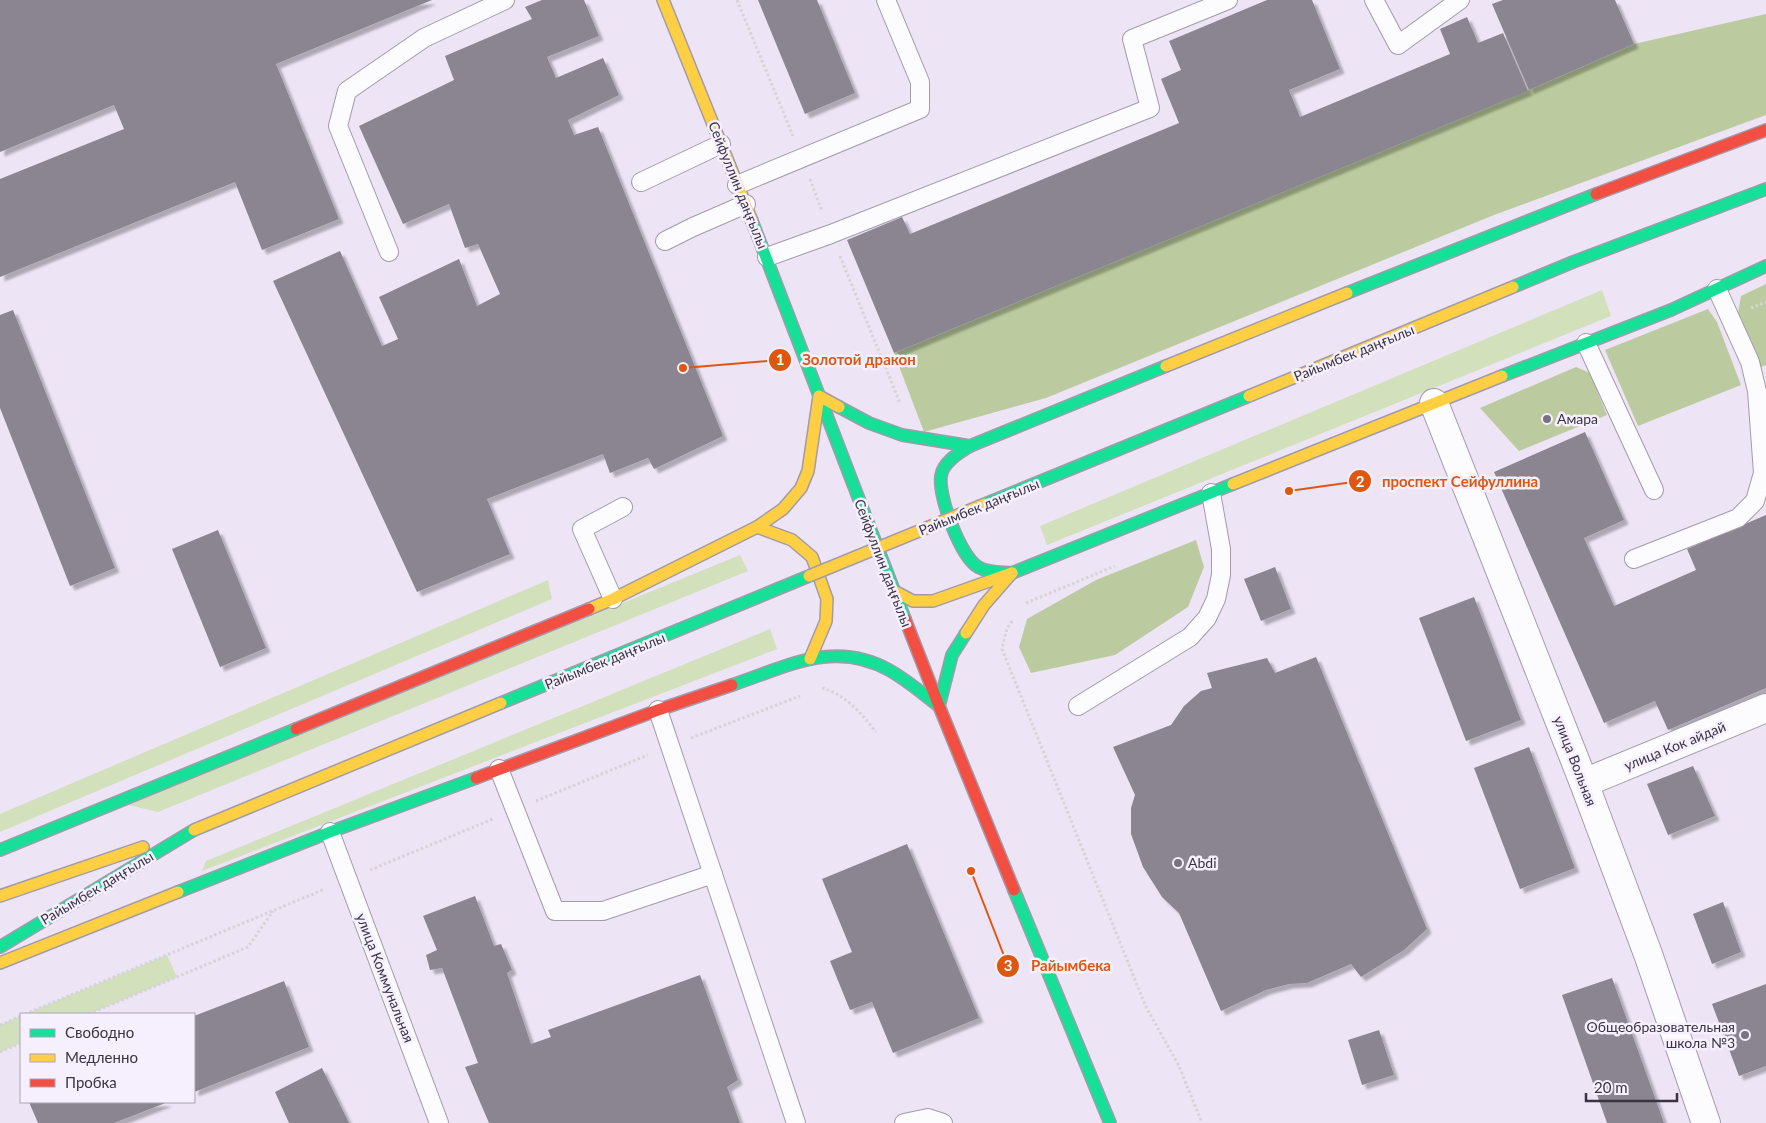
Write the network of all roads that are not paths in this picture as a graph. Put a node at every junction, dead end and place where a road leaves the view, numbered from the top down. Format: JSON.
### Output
{"nodes":[{"id":1,"x":505,"y":0,"type":"edge"},
{"id":2,"x":663,"y":0,"type":"edge"},
{"id":3,"x":886,"y":0,"type":"edge"},
{"id":4,"x":1228,"y":0,"type":"edge"},
{"id":5,"x":1374,"y":0,"type":"edge"},
{"id":6,"x":1460,"y":0,"type":"edge"},
{"id":7,"x":1766,"y":130,"type":"edge"},
{"id":8,"x":721,"y":144,"type":"junction"},
{"id":9,"x":641,"y":182,"type":"dead end"},
{"id":10,"x":737,"y":185,"type":"junction"},
{"id":11,"x":1766,"y":189,"type":"edge"},
{"id":12,"x":746,"y":204,"type":"junction"},
{"id":13,"x":665,"y":241,"type":"dead end"},
{"id":14,"x":389,"y":252,"type":"dead end"},
{"id":15,"x":767,"y":257,"type":"junction"},
{"id":16,"x":1766,"y":266,"type":"edge"},
{"id":17,"x":1716,"y":289,"type":"junction"},
{"id":18,"x":1586,"y":343,"type":"junction"},
{"id":19,"x":819,"y":396,"type":"junction"},
{"id":20,"x":1434,"y":403,"type":"junction"},
{"id":21,"x":970,"y":446,"type":"junction"},
{"id":22,"x":1654,"y":490,"type":"dead end"},
{"id":23,"x":1211,"y":493,"type":"junction"},
{"id":24,"x":623,"y":508,"type":"dead end"},
{"id":25,"x":757,"y":527,"type":"junction"},
{"id":26,"x":1634,"y":559,"type":"dead end"},
{"id":27,"x":1012,"y":573,"type":"junction"},
{"id":28,"x":894,"y":591,"type":"junction"},
{"id":29,"x":614,"y":598,"type":"junction"},
{"id":30,"x":810,"y":659,"type":"junction"},
{"id":31,"x":939,"y":706,"type":"junction"},
{"id":32,"x":1078,"y":706,"type":"dead end"},
{"id":33,"x":1766,"y":708,"type":"edge"},
{"id":34,"x":658,"y":710,"type":"junction"},
{"id":35,"x":499,"y":769,"type":"junction"},
{"id":36,"x":1584,"y":783,"type":"junction"},
{"id":37,"x":194,"y":830,"type":"junction"},
{"id":38,"x":330,"y":832,"type":"junction"},
{"id":39,"x":0,"y":850,"type":"edge"},
{"id":40,"x":713,"y":874,"type":"junction"},
{"id":41,"x":0,"y":896,"type":"edge"},
{"id":42,"x":0,"y":947,"type":"edge"},
{"id":43,"x":0,"y":963,"type":"edge"},
{"id":44,"x":439,"y":1123,"type":"edge"},
{"id":45,"x":796,"y":1123,"type":"edge"},
{"id":46,"x":904,"y":1123,"type":"edge"},
{"id":47,"x":943,"y":1123,"type":"edge"},
{"id":48,"x":1110,"y":1123,"type":"edge"},
{"id":49,"x":1706,"y":1123,"type":"edge"}],
"edges":[{"from":1,"to":14,"type":"lane"},
{"from":2,"to":8,"type":"main road","name":"Сейфуллин даңғылы"},
{"from":3,"to":10,"type":"lane"},
{"from":4,"to":15,"type":"lane"},
{"from":5,"to":6,"type":"lane"},
{"from":7,"to":21,"type":"main road"},
{"from":8,"to":9,"type":"lane"},
{"from":8,"to":10,"type":"main road","name":"Сейфуллин даңғылы"},
{"from":10,"to":12,"type":"main road","name":"Сейфуллин даңғылы"},
{"from":11,"to":37,"type":"main road","name":"Райымбек даңғылы","bridge":true},
{"from":12,"to":13,"type":"lane"},
{"from":12,"to":15,"type":"main road","name":"Сейфуллин даңғылы"},
{"from":15,"to":19,"type":"main road","name":"Сейфуллин даңғылы"},
{"from":16,"to":17,"type":"main road"},
{"from":17,"to":18,"type":"main road"},
{"from":17,"to":26,"type":"lane"},
{"from":18,"to":20,"type":"main road"},
{"from":18,"to":22,"type":"lane"},
{"from":19,"to":21,"type":"main road"},
{"from":19,"to":25,"type":"main road"},
{"from":19,"to":28,"type":"main road","name":"Сейфуллин даңғылы"},
{"from":20,"to":23,"type":"main road"},
{"from":20,"to":36,"type":"street","name":"улица Вольная"},
{"from":21,"to":27,"type":"main road"},
{"from":23,"to":27,"type":"main road"},
{"from":23,"to":32,"type":"lane"},
{"from":24,"to":29,"type":"lane"},
{"from":25,"to":29,"type":"main road"},
{"from":25,"to":30,"type":"main road"},
{"from":27,"to":28,"type":"main road"},
{"from":27,"to":31,"type":"main road"},
{"from":28,"to":31,"type":"main road","name":"Сейфуллин даңғылы"},
{"from":29,"to":39,"type":"main road"},
{"from":30,"to":31,"type":"main road"},
{"from":30,"to":34,"type":"main road"},
{"from":31,"to":48,"type":"main road","name":"Сейфуллин даңғылы"},
{"from":33,"to":36,"type":"street","name":"улица Кок айдай"},
{"from":34,"to":35,"type":"main road"},
{"from":34,"to":40,"type":"lane"},
{"from":35,"to":38,"type":"main road"},
{"from":35,"to":40,"type":"lane"},
{"from":36,"to":49,"type":"street","name":"улица Вольная"},
{"from":37,"to":41,"type":"main road","name":"Райымбек даңғылы"},
{"from":37,"to":42,"type":"main road","name":"Райымбек даңғылы"},
{"from":38,"to":43,"type":"main road"},
{"from":38,"to":44,"type":"lane","name":"улица Коммунальная"},
{"from":40,"to":45,"type":"lane"},
{"from":46,"to":47,"type":"lane"}]}
